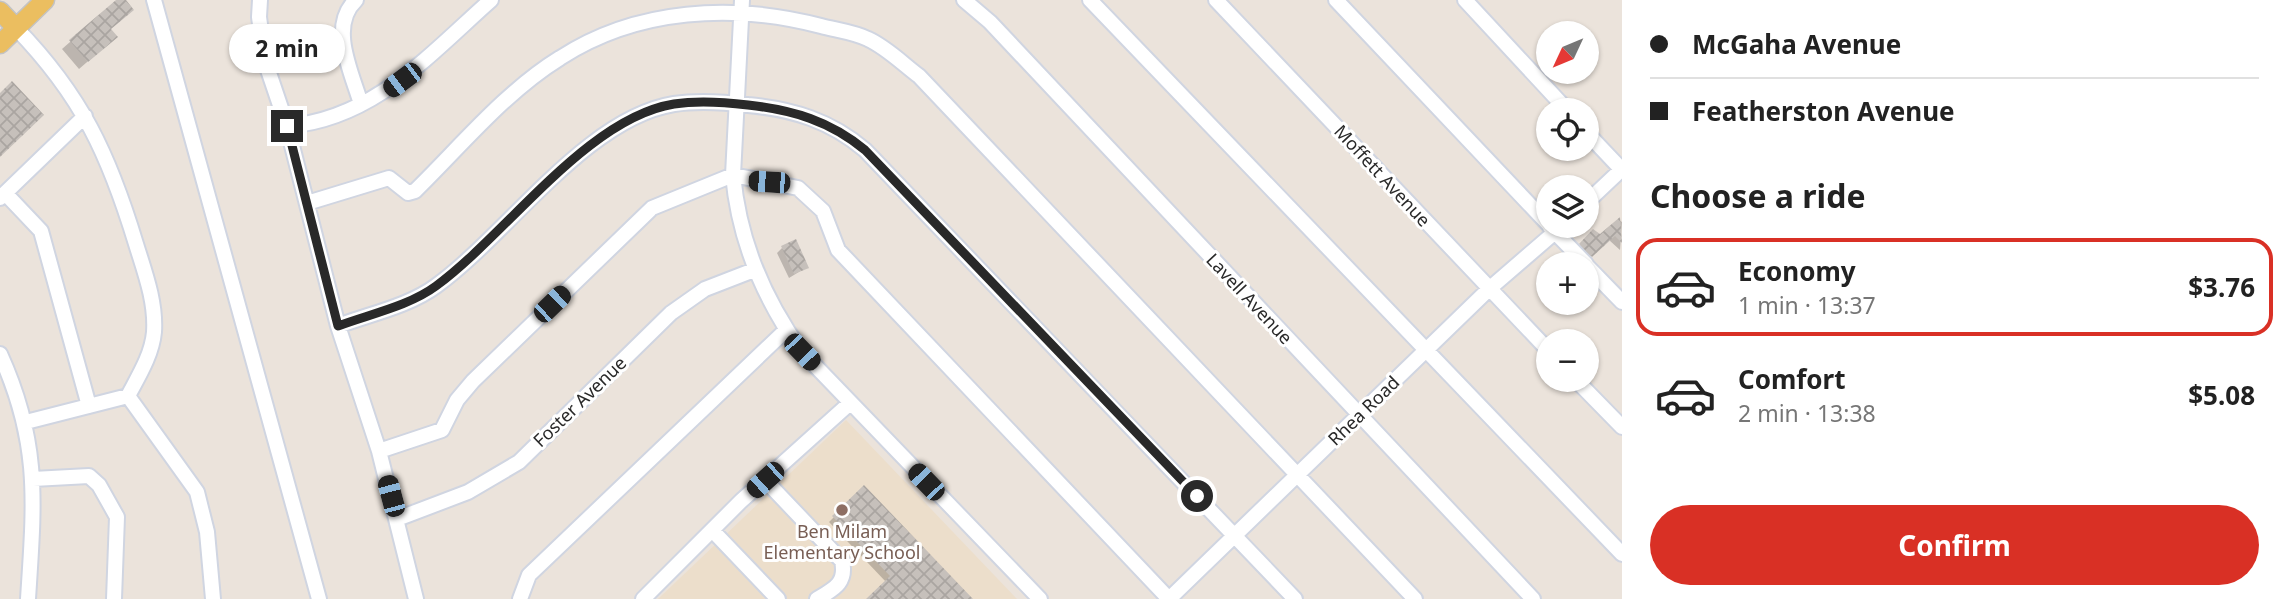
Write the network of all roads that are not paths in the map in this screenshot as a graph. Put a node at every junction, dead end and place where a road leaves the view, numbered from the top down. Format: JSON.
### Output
{"nodes":[{"id":1,"x":45,"y":0,"type":"edge"},
{"id":2,"x":154,"y":0,"type":"edge"},
{"id":3,"x":260,"y":0,"type":"edge"},
{"id":4,"x":356,"y":0,"type":"edge"},
{"id":5,"x":491,"y":0,"type":"edge"},
{"id":6,"x":964,"y":0,"type":"edge"},
{"id":7,"x":1090,"y":0,"type":"edge"},
{"id":8,"x":1216,"y":0,"type":"edge"},
{"id":9,"x":1336,"y":0,"type":"edge"},
{"id":10,"x":1465,"y":0,"type":"edge"},
{"id":11,"x":741,"y":6,"type":"edge"},
{"id":12,"x":0,"y":11,"type":"edge"},
{"id":13,"x":16,"y":28,"type":"junction"},
{"id":14,"x":0,"y":44,"type":"edge"},
{"id":15,"x":1556,"y":98,"type":"edge"},
{"id":16,"x":736,"y":103,"type":"junction"},
{"id":17,"x":361,"y":104,"type":"junction"},
{"id":18,"x":85,"y":116,"type":"junction"},
{"id":19,"x":287,"y":126,"type":"junction"},
{"id":20,"x":1599,"y":145,"type":"edge"},
{"id":21,"x":1622,"y":169,"type":"edge"},
{"id":22,"x":733,"y":175,"type":"junction"},
{"id":23,"x":1599,"y":191,"type":"edge"},
{"id":24,"x":2,"y":196,"type":"edge"},
{"id":25,"x":307,"y":203,"type":"junction"},
{"id":26,"x":1536,"y":208,"type":"edge"},
{"id":27,"x":1542,"y":238,"type":"edge"},
{"id":28,"x":1564,"y":238,"type":"edge"},
{"id":29,"x":1576,"y":252,"type":"edge"},
{"id":30,"x":754,"y":270,"type":"junction"},
{"id":31,"x":1599,"y":278,"type":"edge"},
{"id":32,"x":1489,"y":289,"type":"junction"},
{"id":33,"x":1622,"y":302,"type":"edge"},
{"id":34,"x":338,"y":326,"type":"junction"},
{"id":35,"x":786,"y":330,"type":"junction"},
{"id":36,"x":1536,"y":338,"type":"edge"},
{"id":37,"x":1426,"y":351,"type":"junction"},
{"id":38,"x":0,"y":354,"type":"edge"},
{"id":39,"x":1588,"y":392,"type":"edge"},
{"id":40,"x":128,"y":396,"type":"junction"},
{"id":41,"x":850,"y":403,"type":"junction"},
{"id":42,"x":89,"y":406,"type":"junction"},
{"id":43,"x":1359,"y":415,"type":"junction"},
{"id":44,"x":26,"y":422,"type":"junction"},
{"id":45,"x":1622,"y":427,"type":"edge"},
{"id":46,"x":379,"y":451,"type":"junction"},
{"id":47,"x":1297,"y":476,"type":"junction"},
{"id":48,"x":33,"y":479,"type":"junction"},
{"id":49,"x":765,"y":480,"type":"junction"},
{"id":50,"x":397,"y":519,"type":"junction"},
{"id":51,"x":712,"y":530,"type":"junction"},
{"id":52,"x":1235,"y":536,"type":"junction"},
{"id":53,"x":1622,"y":554,"type":"edge"},
{"id":54,"x":28,"y":599,"type":"edge"},
{"id":55,"x":114,"y":599,"type":"edge"},
{"id":56,"x":213,"y":599,"type":"edge"},
{"id":57,"x":319,"y":599,"type":"edge"},
{"id":58,"x":416,"y":599,"type":"edge"},
{"id":59,"x":520,"y":599,"type":"edge"},
{"id":60,"x":643,"y":599,"type":"edge"},
{"id":61,"x":778,"y":599,"type":"edge"},
{"id":62,"x":817,"y":599,"type":"edge"},
{"id":63,"x":1040,"y":599,"type":"edge"},
{"id":64,"x":1169,"y":599,"type":"edge"},
{"id":65,"x":1295,"y":599,"type":"edge"},
{"id":66,"x":1415,"y":599,"type":"edge"},
{"id":67,"x":1534,"y":599,"type":"edge"}],
"edges":[{"from":1,"to":13,"type":"main road"},
{"from":2,"to":57,"type":"street"},
{"from":3,"to":19,"type":"street"},
{"from":4,"to":17,"type":"street"},
{"from":5,"to":17,"type":"street"},
{"from":6,"to":43,"type":"street","name":"Lavell Avenue"},
{"from":7,"to":37,"type":"street"},
{"from":8,"to":32,"type":"street","name":"Moffett Avenue"},
{"from":9,"to":26,"type":"street"},
{"from":10,"to":15,"type":"street"},
{"from":11,"to":16,"type":"street"},
{"from":11,"to":25,"type":"street"},
{"from":11,"to":47,"type":"street"},
{"from":12,"to":13,"type":"main road"},
{"from":13,"to":14,"type":"main road"},
{"from":13,"to":18,"type":"street"},
{"from":16,"to":22,"type":"street"},
{"from":16,"to":34,"type":"street"},
{"from":16,"to":52,"type":"street"},
{"from":17,"to":19,"type":"street"},
{"from":18,"to":24,"type":"street"},
{"from":18,"to":40,"type":"street"},
{"from":19,"to":25,"type":"street"},
{"from":20,"to":21,"type":"street"},
{"from":21,"to":23,"type":"street"},
{"from":22,"to":30,"type":"street"},
{"from":22,"to":46,"type":"street"},
{"from":22,"to":64,"type":"street"},
{"from":24,"to":42,"type":"street"},
{"from":25,"to":34,"type":"street"},
{"from":27,"to":32,"type":"street","name":"Rhea Road"},
{"from":28,"to":29,"type":"street"},
{"from":30,"to":35,"type":"street"},
{"from":30,"to":50,"type":"street","name":"Foster Avenue"},
{"from":31,"to":33,"type":"street"},
{"from":32,"to":36,"type":"street","name":"Moffett Avenue"},
{"from":32,"to":37,"type":"street","name":"Rhea Road"},
{"from":34,"to":46,"type":"street"},
{"from":35,"to":41,"type":"street"},
{"from":35,"to":59,"type":"street"},
{"from":37,"to":43,"type":"street","name":"Rhea Road"},
{"from":37,"to":53,"type":"street"},
{"from":38,"to":44,"type":"street"},
{"from":39,"to":45,"type":"street"},
{"from":40,"to":42,"type":"street"},
{"from":40,"to":56,"type":"street"},
{"from":41,"to":49,"type":"street"},
{"from":41,"to":63,"type":"street"},
{"from":42,"to":44,"type":"street"},
{"from":43,"to":47,"type":"street","name":"Rhea Road"},
{"from":43,"to":67,"type":"street","name":"Lavell Avenue"},
{"from":44,"to":48,"type":"street"},
{"from":46,"to":50,"type":"street"},
{"from":47,"to":52,"type":"street","name":"Rhea Road"},
{"from":47,"to":66,"type":"street"},
{"from":48,"to":54,"type":"street"},
{"from":48,"to":55,"type":"street"},
{"from":49,"to":51,"type":"street"},
{"from":49,"to":62,"type":"street"},
{"from":50,"to":58,"type":"street"},
{"from":51,"to":60,"type":"street"},
{"from":51,"to":61,"type":"street"},
{"from":52,"to":64,"type":"street","name":"Rhea Road"},
{"from":52,"to":65,"type":"street"}]}
